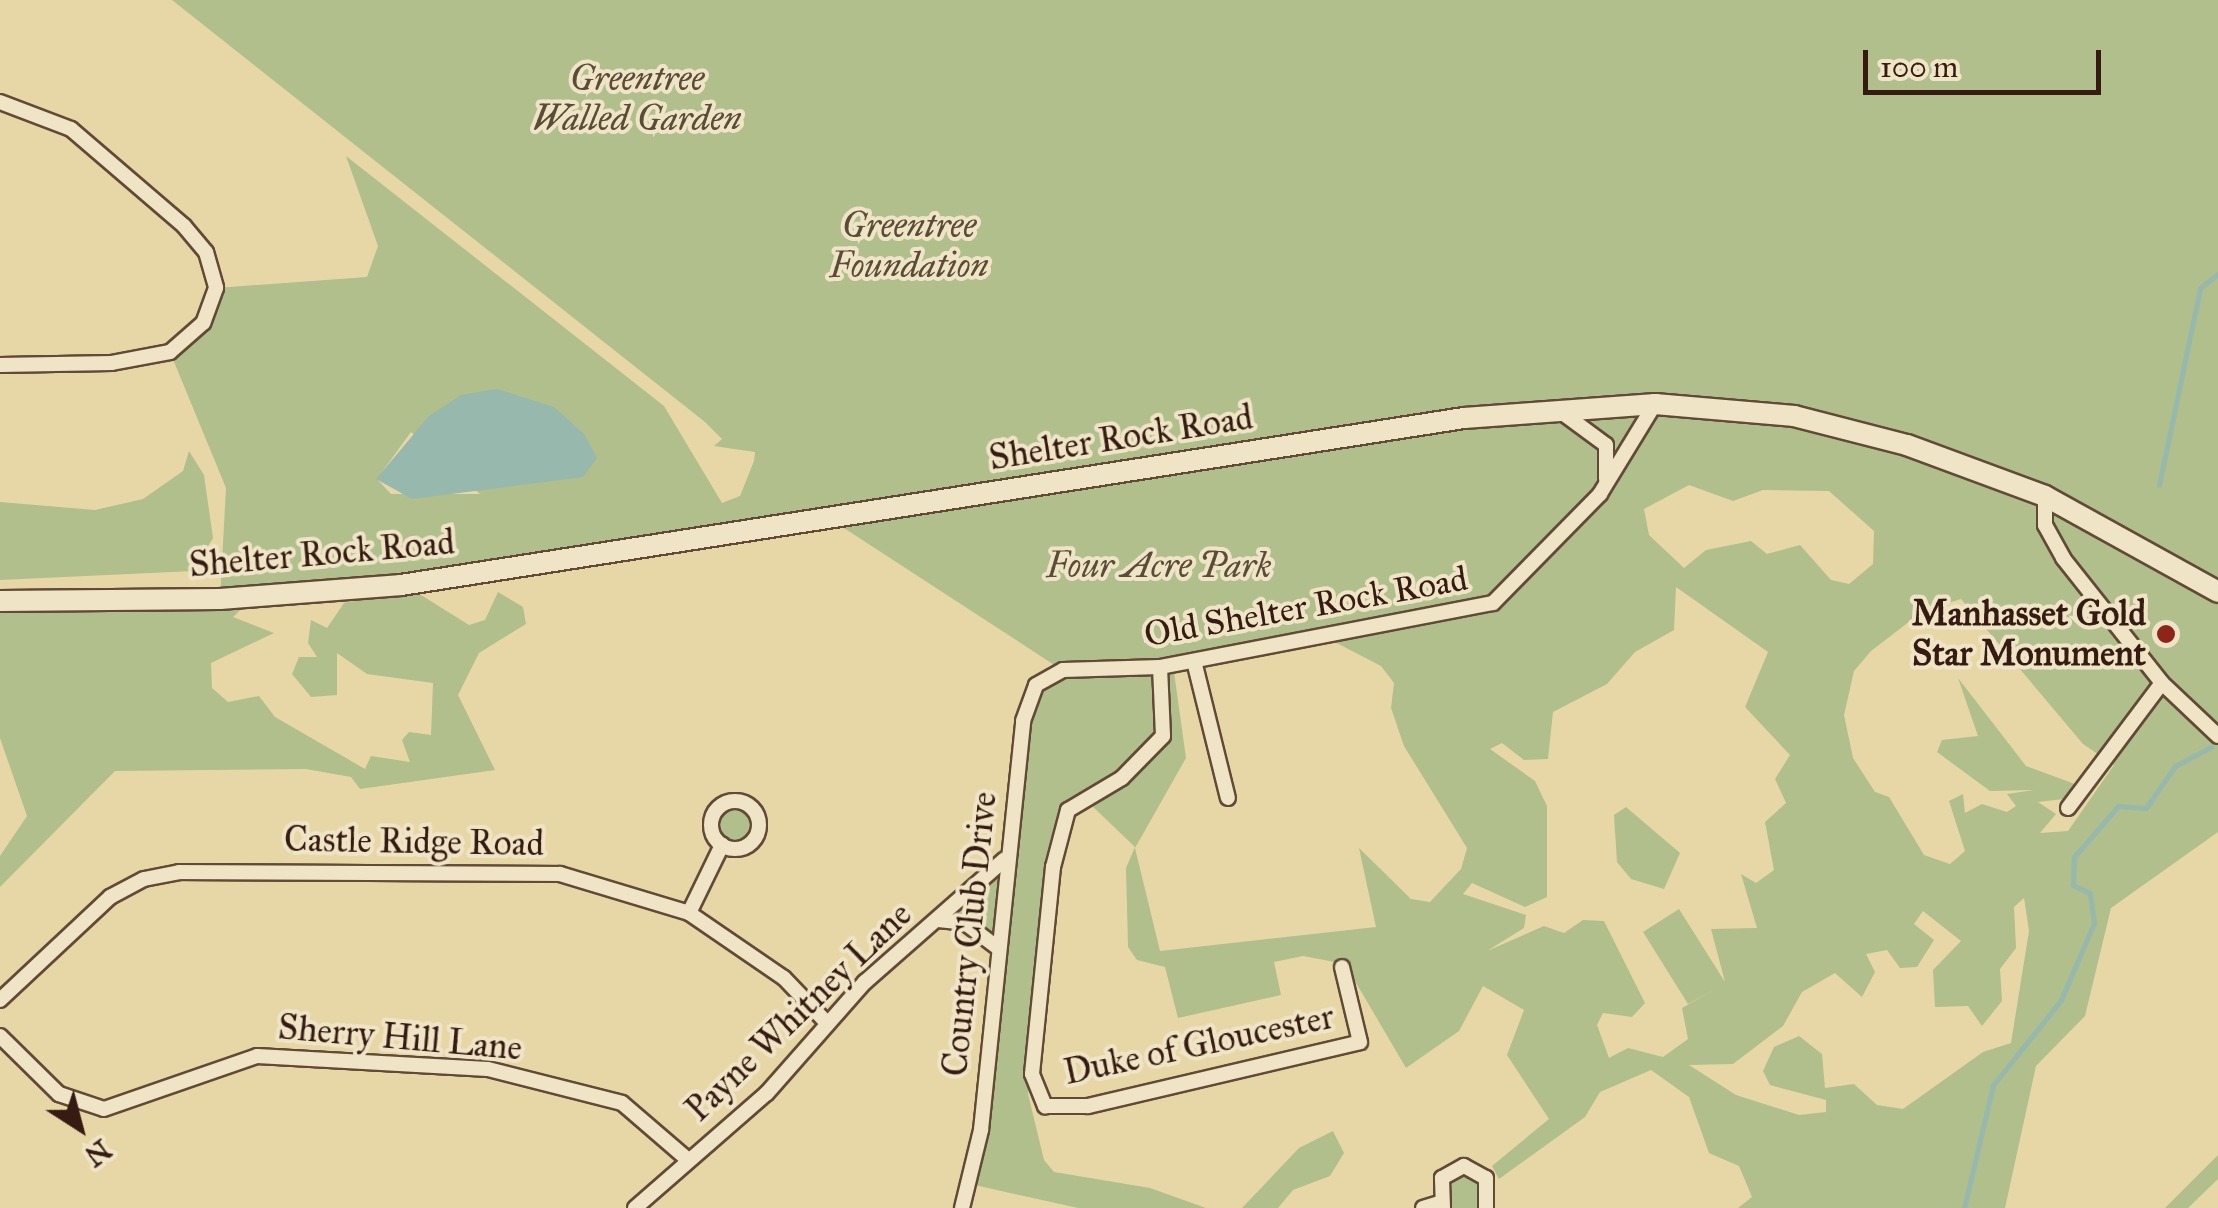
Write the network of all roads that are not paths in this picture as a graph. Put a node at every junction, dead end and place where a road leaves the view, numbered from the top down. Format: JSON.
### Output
{"nodes":[{"id":1,"x":0,"y":102,"type":"edge"},
{"id":2,"x":0,"y":365,"type":"edge"},
{"id":3,"x":1655,"y":404,"type":"junction"},
{"id":4,"x":1539,"y":410,"type":"junction"},
{"id":5,"x":1600,"y":494,"type":"junction"},
{"id":6,"x":2045,"y":496,"type":"junction"},
{"id":7,"x":2218,"y":592,"type":"edge"},
{"id":8,"x":0,"y":601,"type":"edge"},
{"id":9,"x":1194,"y":661,"type":"junction"},
{"id":10,"x":1160,"y":667,"type":"junction"},
{"id":11,"x":1051,"y":674,"type":"joint"},
{"id":12,"x":2162,"y":683,"type":"junction"},
{"id":13,"x":2218,"y":736,"type":"edge"},
{"id":14,"x":1228,"y":798,"type":"dead end"},
{"id":15,"x":2068,"y":808,"type":"dead end"},
{"id":16,"x":722,"y":846,"type":"dead end"},
{"id":17,"x":1005,"y":859,"type":"junction"},
{"id":18,"x":689,"y":912,"type":"junction"},
{"id":19,"x":938,"y":920,"type":"junction"},
{"id":20,"x":998,"y":948,"type":"junction"},
{"id":21,"x":1342,"y":967,"type":"dead end"},
{"id":22,"x":0,"y":1000,"type":"edge"},
{"id":23,"x":827,"y":1023,"type":"junction"},
{"id":24,"x":0,"y":1036,"type":"edge"},
{"id":25,"x":687,"y":1159,"type":"junction"},
{"id":26,"x":1441,"y":1205,"type":"edge"},
{"id":27,"x":635,"y":1208,"type":"edge"},
{"id":28,"x":962,"y":1208,"type":"edge"},
{"id":29,"x":1423,"y":1208,"type":"edge"},
{"id":30,"x":1486,"y":1208,"type":"edge"}],
"edges":[{"from":1,"to":2,"type":"street"},
{"from":3,"to":4,"type":"main road","name":"Shelter Rock Road"},
{"from":3,"to":5,"type":"street","name":"Old Shelter Rock Road"},
{"from":3,"to":6,"type":"main road","name":"Shelter Rock Road"},
{"from":4,"to":5,"type":"street"},
{"from":4,"to":8,"type":"main road","name":"Shelter Rock Road"},
{"from":5,"to":9,"type":"street","name":"Old Shelter Rock Road"},
{"from":6,"to":7,"type":"main road","name":"Shelter Rock Road"},
{"from":6,"to":12,"type":"street"},
{"from":9,"to":10,"type":"street","name":"Old Shelter Rock Road"},
{"from":9,"to":14,"type":"street"},
{"from":10,"to":11,"type":"street","name":"Old Shelter Rock Road"},
{"from":10,"to":21,"type":"street","name":"Duke of Gloucester"},
{"from":11,"to":17,"type":"street","name":"Country Club Drive"},
{"from":12,"to":13,"type":"street"},
{"from":12,"to":15,"type":"street"},
{"from":16,"to":18,"type":"street"},
{"from":17,"to":19,"type":"street","name":"Payne Whitney Lane"},
{"from":17,"to":20,"type":"street","name":"Country Club Drive"},
{"from":18,"to":22,"type":"street","name":"Castle Ridge Road"},
{"from":18,"to":23,"type":"street","name":"Castle Ridge Road"},
{"from":19,"to":20,"type":"street"},
{"from":19,"to":23,"type":"street","name":"Payne Whitney Lane"},
{"from":20,"to":28,"type":"street","name":"Country Club Drive"},
{"from":23,"to":25,"type":"street","name":"Payne Whitney Lane"},
{"from":24,"to":25,"type":"street","name":"Sherry Hill Lane"},
{"from":25,"to":27,"type":"street","name":"Payne Whitney Lane"},
{"from":26,"to":29,"type":"street"},
{"from":26,"to":30,"type":"street"}]}
